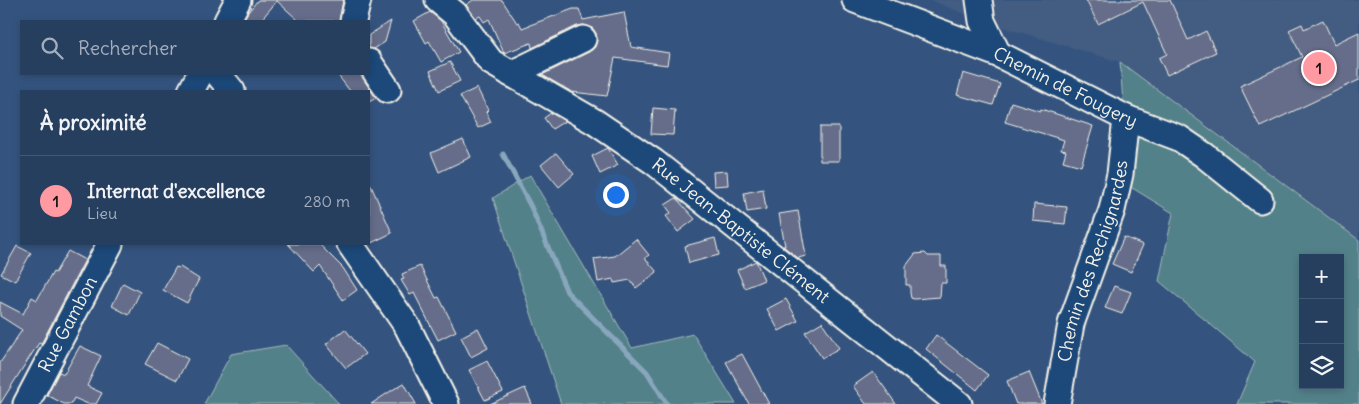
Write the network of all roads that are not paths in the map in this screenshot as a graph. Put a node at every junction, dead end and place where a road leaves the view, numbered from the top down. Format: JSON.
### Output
{"nodes":[{"id":1,"x":238,"y":0,"type":"edge"},
{"id":2,"x":358,"y":0,"type":"edge"},
{"id":3,"x":438,"y":0,"type":"edge"},
{"id":4,"x":855,"y":0,"type":"edge"},
{"id":5,"x":979,"y":0,"type":"edge"},
{"id":6,"x":228,"y":20,"type":"edge"},
{"id":7,"x":353,"y":20,"type":"edge"},
{"id":8,"x":583,"y":39,"type":"dead end"},
{"id":9,"x":998,"y":54,"type":"junction"},
{"id":10,"x":370,"y":63,"type":"edge"},
{"id":11,"x":511,"y":74,"type":"junction"},
{"id":12,"x":199,"y":75,"type":"edge"},
{"id":13,"x":219,"y":75,"type":"edge"},
{"id":14,"x":192,"y":90,"type":"edge"},
{"id":15,"x":231,"y":90,"type":"edge"},
{"id":16,"x":388,"y":90,"type":"dead end"},
{"id":17,"x":1126,"y":118,"type":"junction"},
{"id":18,"x":1260,"y":200,"type":"dead end"},
{"id":19,"x":109,"y":245,"type":"edge"},
{"id":20,"x":351,"y":245,"type":"edge"},
{"id":21,"x":26,"y":404,"type":"edge"},
{"id":22,"x":446,"y":404,"type":"edge"},
{"id":23,"x":959,"y":404,"type":"edge"},
{"id":24,"x":1057,"y":404,"type":"edge"}],
"edges":[{"from":1,"to":6,"type":"street"},
{"from":2,"to":7,"type":"street"},
{"from":3,"to":11,"type":"street","name":"Rue Jean-Baptiste Clément"},
{"from":4,"to":9,"type":"street","name":"Chemin de Fougery"},
{"from":5,"to":9,"type":"street"},
{"from":8,"to":11,"type":"street"},
{"from":9,"to":17,"type":"street","name":"Chemin de Fougery"},
{"from":10,"to":16,"type":"street"},
{"from":11,"to":23,"type":"street","name":"Rue Jean-Baptiste Clément"},
{"from":12,"to":14,"type":"street"},
{"from":13,"to":15,"type":"street"},
{"from":17,"to":18,"type":"street","name":"Chemin de Fougery"},
{"from":17,"to":24,"type":"street","name":"Chemin des Rechignardes"},
{"from":19,"to":21,"type":"street","name":"Rue Gambon"},
{"from":20,"to":22,"type":"street"}]}
